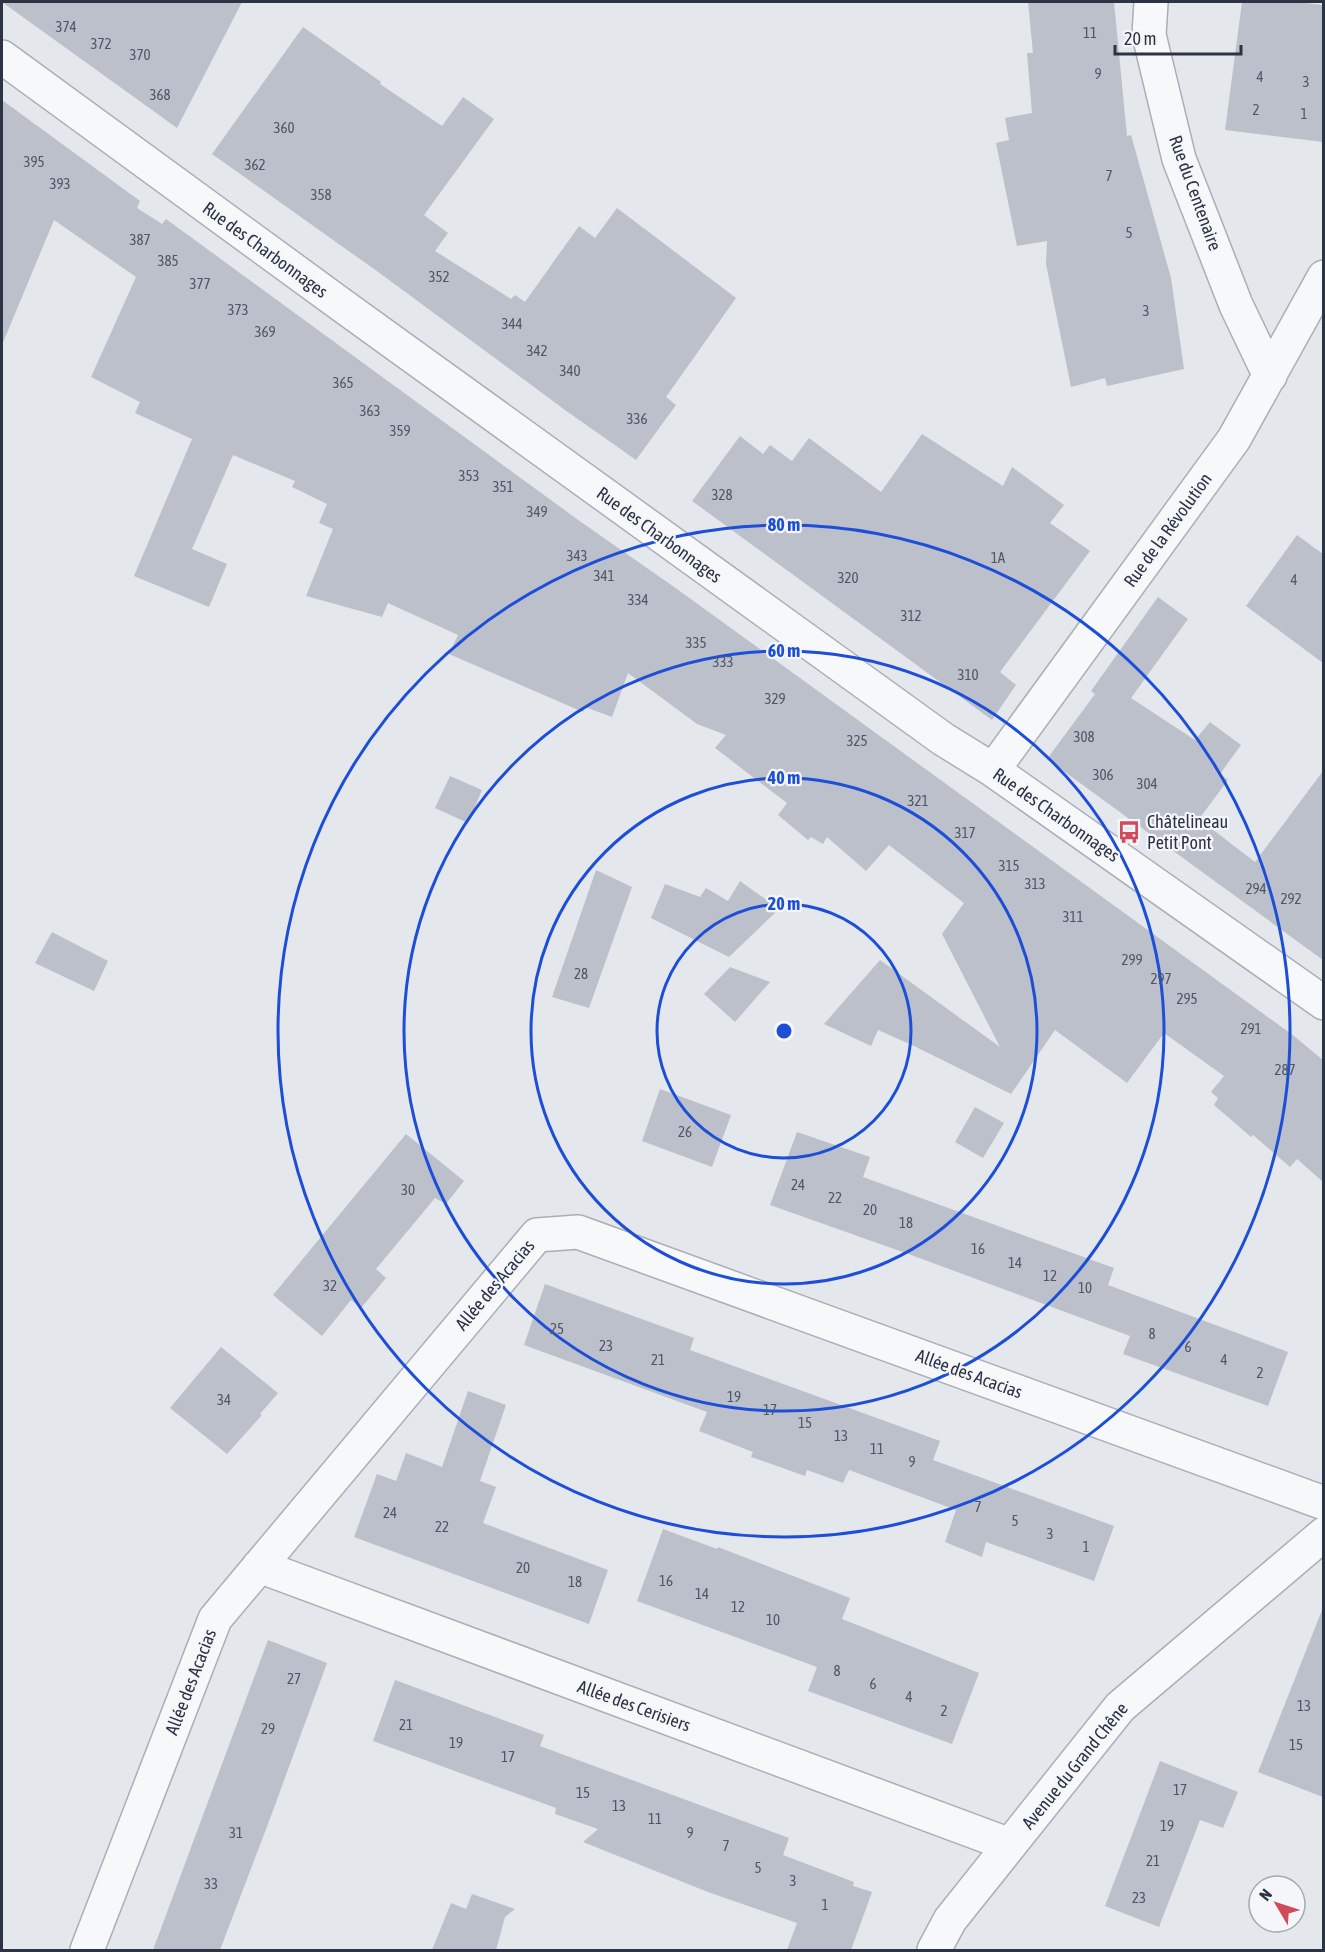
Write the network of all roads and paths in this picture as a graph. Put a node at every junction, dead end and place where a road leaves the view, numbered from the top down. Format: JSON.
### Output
{"nodes":[{"id":1,"x":1151,"y":2,"type":"edge"},
{"id":2,"x":2,"y":57,"type":"edge"},
{"id":3,"x":1323,"y":277,"type":"edge"},
{"id":4,"x":1270,"y":376,"type":"junction"},
{"id":5,"x":993,"y":771,"type":"junction"},
{"id":6,"x":1323,"y":1003,"type":"edge"},
{"id":7,"x":1323,"y":1503,"type":"edge"},
{"id":8,"x":1323,"y":1534,"type":"edge"},
{"id":9,"x":259,"y":1566,"type":"junction"},
{"id":10,"x":1010,"y":1845,"type":"junction"},
{"id":11,"x":87,"y":1950,"type":"edge"},
{"id":12,"x":934,"y":1950,"type":"edge"}],
"edges":[{"from":1,"to":4,"type":"street","name":"Rue du Centenaire"},
{"from":2,"to":5,"type":"street","name":"Rue des Charbonnages"},
{"from":3,"to":4,"type":"street","name":"Rue de la Révolution"},
{"from":4,"to":5,"type":"street","name":"Rue de la Révolution"},
{"from":5,"to":6,"type":"street","name":"Rue des Charbonnages"},
{"from":7,"to":9,"type":"street","name":"Allée des Acacias"},
{"from":8,"to":10,"type":"street","name":"Avenue du Grand Chêne"},
{"from":9,"to":10,"type":"street","name":"Allée des Cerisiers"},
{"from":9,"to":11,"type":"street","name":"Allée des Acacias"},
{"from":10,"to":12,"type":"street","name":"Avenue du Grand Chêne"}]}
